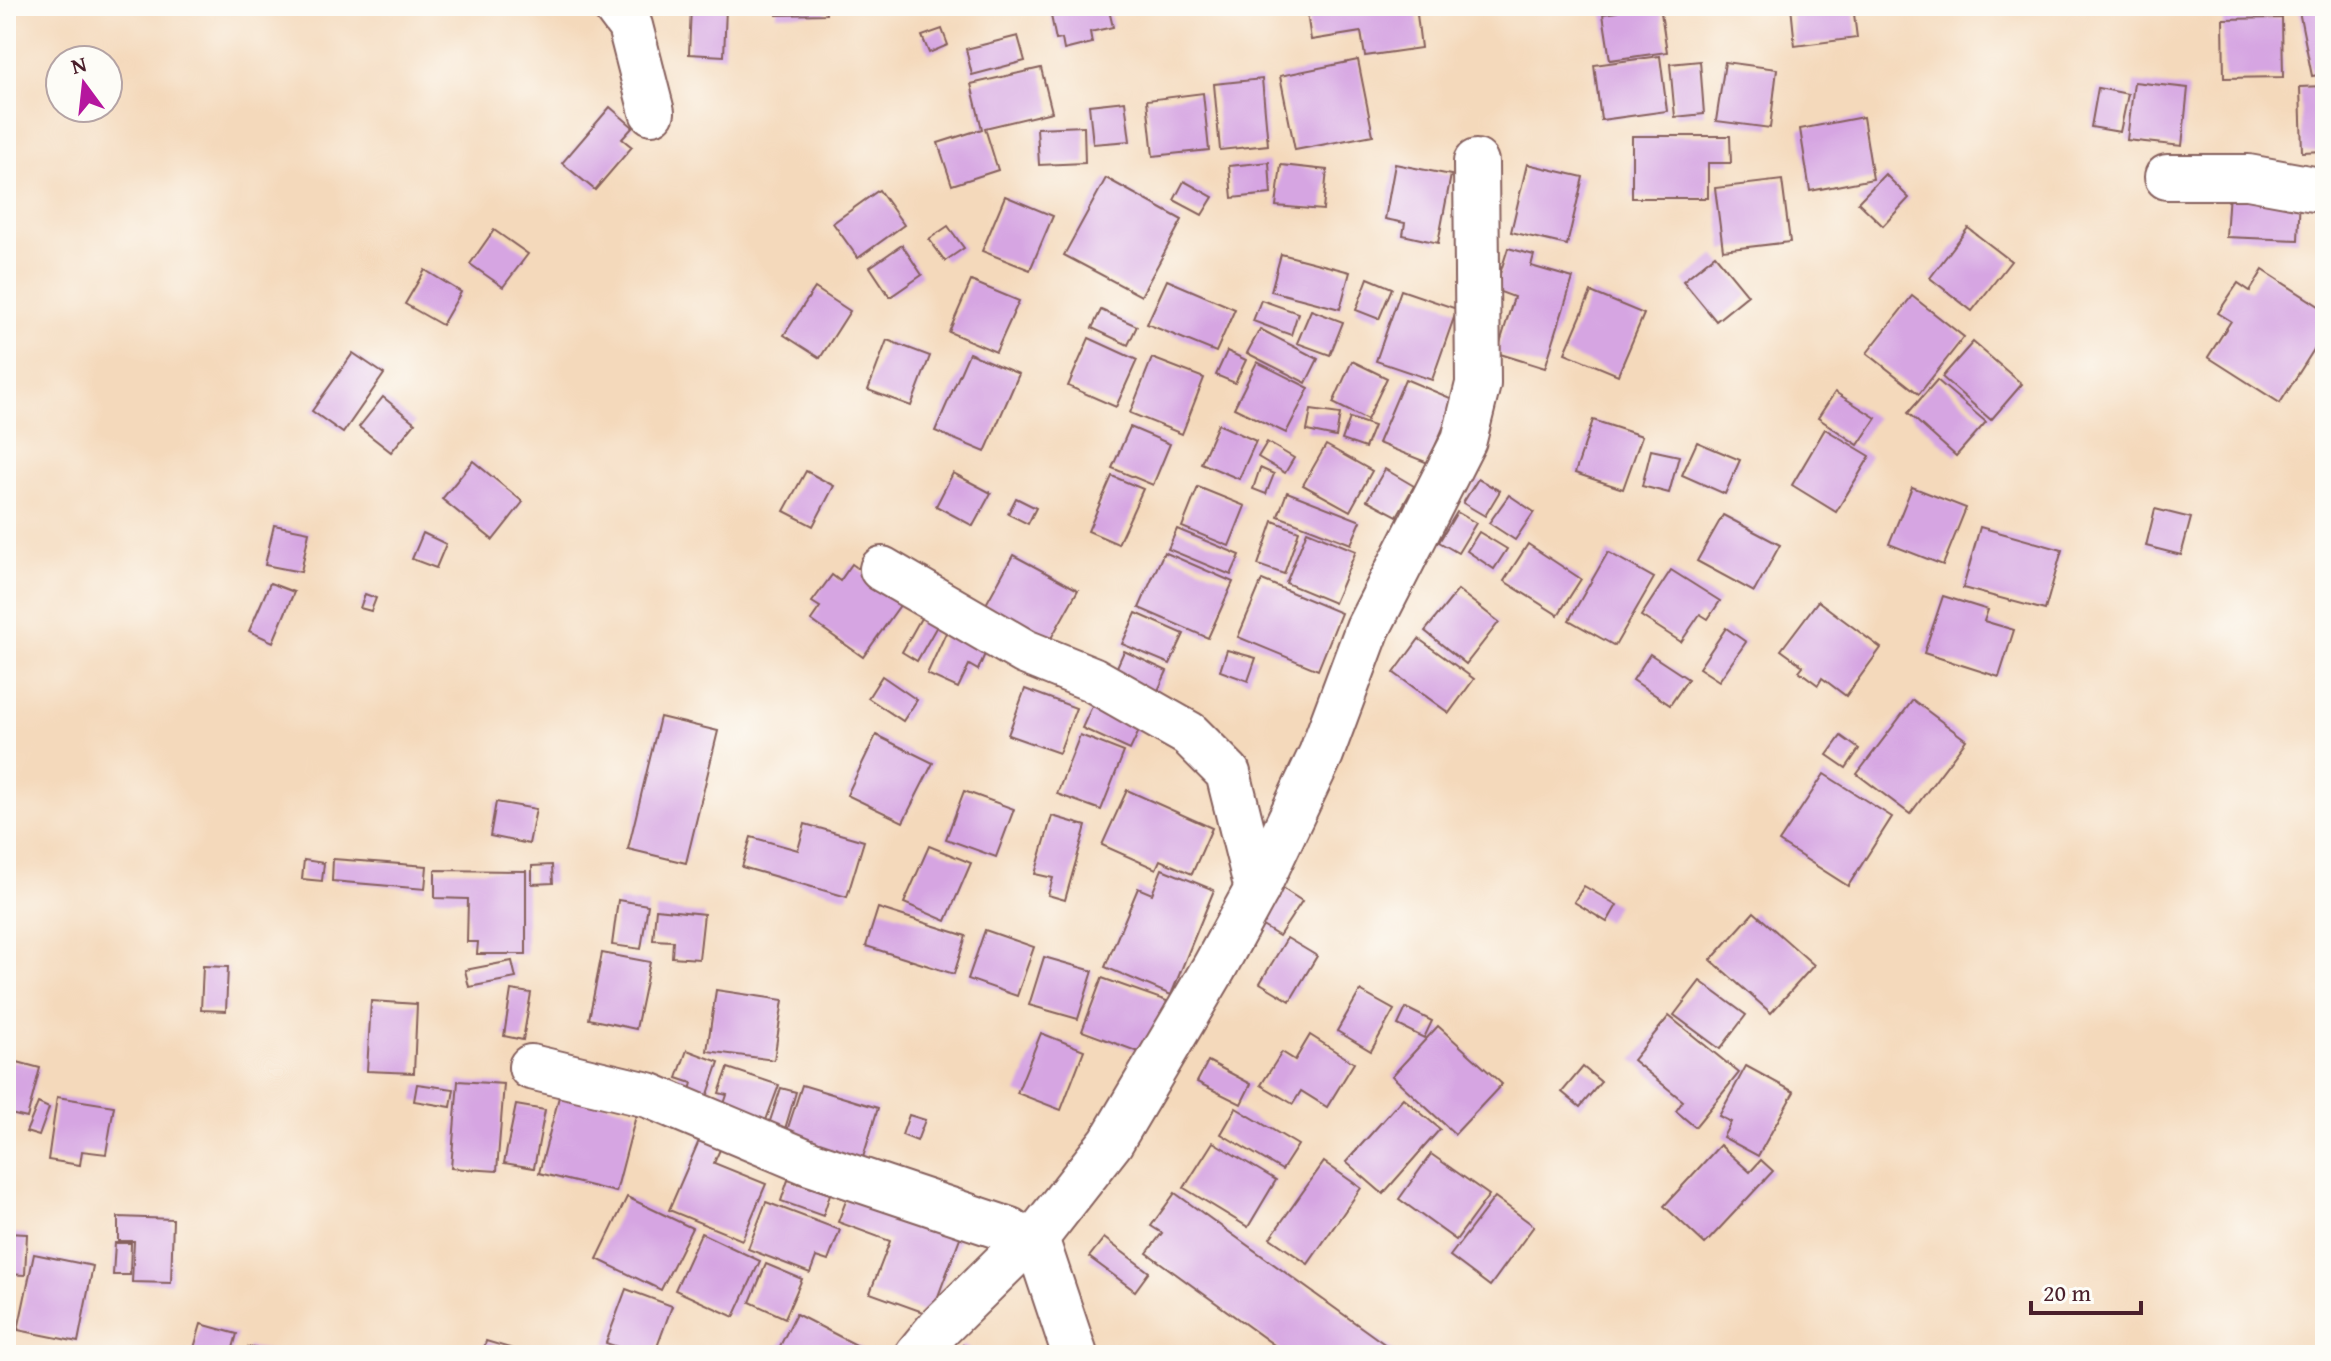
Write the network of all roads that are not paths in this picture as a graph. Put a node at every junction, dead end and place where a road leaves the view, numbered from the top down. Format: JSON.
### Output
{"nodes":[{"id":1,"x":615,"y":6,"type":"edge"},
{"id":2,"x":652,"y":112,"type":"dead end"},
{"id":3,"x":1476,"y":162,"type":"dead end"},
{"id":4,"x":2167,"y":177,"type":"dead end"},
{"id":5,"x":2325,"y":191,"type":"edge"},
{"id":6,"x":882,"y":569,"type":"dead end"},
{"id":7,"x":1257,"y":889,"type":"junction"},
{"id":8,"x":531,"y":1067,"type":"dead end"},
{"id":9,"x":1027,"y":1244,"type":"junction"},
{"id":10,"x":917,"y":1355,"type":"edge"},
{"id":11,"x":1075,"y":1355,"type":"edge"}],
"edges":[{"from":1,"to":2,"type":"street"},
{"from":3,"to":7,"type":"street"},
{"from":4,"to":5,"type":"street"},
{"from":6,"to":7,"type":"street"},
{"from":7,"to":9,"type":"street"},
{"from":8,"to":9,"type":"street"},
{"from":9,"to":10,"type":"street"},
{"from":9,"to":11,"type":"street"}]}
